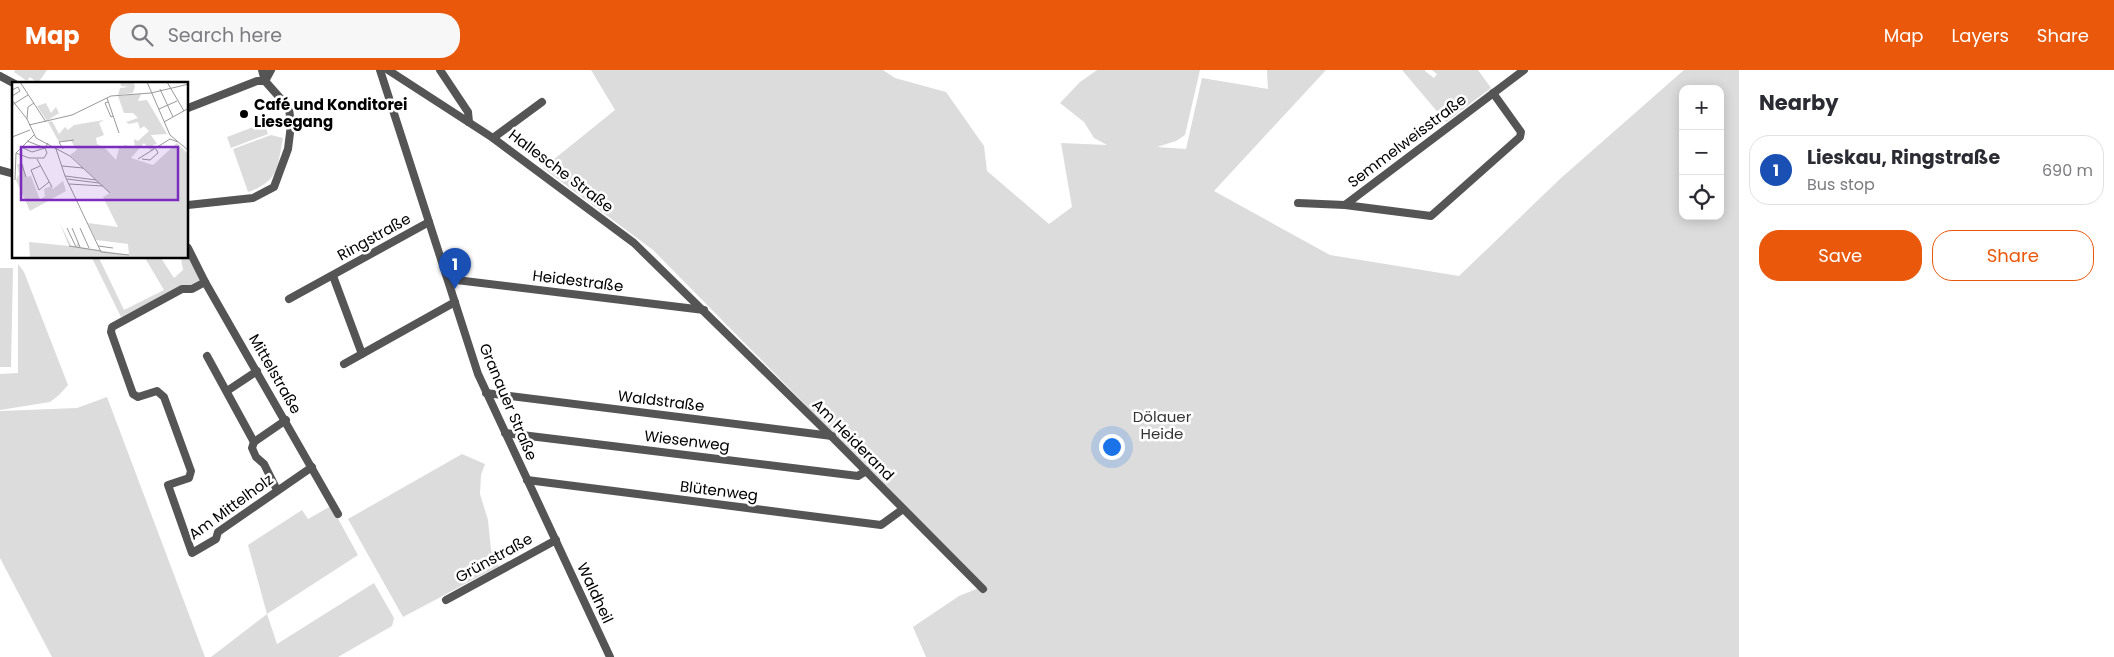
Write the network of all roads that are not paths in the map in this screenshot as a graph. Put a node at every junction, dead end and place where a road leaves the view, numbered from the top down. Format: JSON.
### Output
{"nodes":[{"id":1,"x":262,"y":70,"type":"edge"},
{"id":2,"x":272,"y":70,"type":"edge"},
{"id":3,"x":380,"y":70,"type":"edge"},
{"id":4,"x":388,"y":70,"type":"edge"},
{"id":5,"x":440,"y":70,"type":"edge"},
{"id":6,"x":1524,"y":70,"type":"edge"},
{"id":7,"x":0,"y":76,"type":"edge"},
{"id":8,"x":265,"y":81,"type":"junction"},
{"id":9,"x":12,"y":82,"type":"edge"},
{"id":10,"x":1492,"y":93,"type":"junction"},
{"id":11,"x":542,"y":102,"type":"dead end"},
{"id":12,"x":189,"y":108,"type":"edge"},
{"id":13,"x":469,"y":122,"type":"junction"},
{"id":14,"x":493,"y":138,"type":"junction"},
{"id":15,"x":1298,"y":203,"type":"dead end"},
{"id":16,"x":189,"y":205,"type":"edge"},
{"id":17,"x":1345,"y":205,"type":"junction"},
{"id":18,"x":429,"y":222,"type":"junction"},
{"id":19,"x":189,"y":250,"type":"edge"},
{"id":20,"x":333,"y":276,"type":"junction"},
{"id":21,"x":448,"y":279,"type":"junction"},
{"id":22,"x":205,"y":282,"type":"junction"},
{"id":23,"x":289,"y":299,"type":"dead end"},
{"id":24,"x":455,"y":302,"type":"junction"},
{"id":25,"x":704,"y":310,"type":"junction"},
{"id":26,"x":362,"y":354,"type":"junction"},
{"id":27,"x":207,"y":356,"type":"dead end"},
{"id":28,"x":344,"y":364,"type":"dead end"},
{"id":29,"x":257,"y":371,"type":"junction"},
{"id":30,"x":228,"y":391,"type":"junction"},
{"id":31,"x":486,"y":393,"type":"junction"},
{"id":32,"x":286,"y":420,"type":"junction"},
{"id":33,"x":505,"y":433,"type":"junction"},
{"id":34,"x":832,"y":437,"type":"junction"},
{"id":35,"x":254,"y":442,"type":"junction"},
{"id":36,"x":312,"y":467,"type":"junction"},
{"id":37,"x":866,"y":471,"type":"junction"},
{"id":38,"x":527,"y":480,"type":"junction"},
{"id":39,"x":277,"y":490,"type":"junction"},
{"id":40,"x":903,"y":509,"type":"junction"},
{"id":41,"x":338,"y":514,"type":"dead end"},
{"id":42,"x":556,"y":540,"type":"junction"},
{"id":43,"x":983,"y":589,"type":"dead end"},
{"id":44,"x":446,"y":600,"type":"dead end"},
{"id":45,"x":610,"y":657,"type":"edge"}],
"edges":[{"from":1,"to":8,"type":"street"},
{"from":2,"to":8,"type":"street"},
{"from":3,"to":18,"type":"street","name":"Granauer Straße"},
{"from":4,"to":13,"type":"street","name":"Hallesche Straße"},
{"from":5,"to":13,"type":"street"},
{"from":6,"to":10,"type":"street","name":"Semmelweisstraße"},
{"from":7,"to":9,"type":"street"},
{"from":8,"to":12,"type":"street"},
{"from":8,"to":16,"type":"street"},
{"from":10,"to":17,"type":"street","name":"Semmelweisstraße"},
{"from":10,"to":17,"type":"street"},
{"from":11,"to":14,"type":"street"},
{"from":13,"to":14,"type":"street","name":"Hallesche Straße"},
{"from":14,"to":25,"type":"street","name":"Hallesche Straße"},
{"from":15,"to":17,"type":"street","name":"Semmelweisstraße"},
{"from":18,"to":20,"type":"street","name":"Ringstraße"},
{"from":18,"to":21,"type":"street","name":"Granauer Straße"},
{"from":19,"to":22,"type":"street","name":"Mittelstraße"},
{"from":20,"to":23,"type":"street","name":"Ringstraße"},
{"from":20,"to":26,"type":"street","name":"Ringstraße"},
{"from":21,"to":24,"type":"street","name":"Granauer Straße"},
{"from":21,"to":25,"type":"street","name":"Heidestraße"},
{"from":22,"to":29,"type":"street","name":"Mittelstraße"},
{"from":22,"to":39,"type":"street","name":"Am Mittelholz"},
{"from":24,"to":26,"type":"street"},
{"from":24,"to":31,"type":"street","name":"Granauer Straße"},
{"from":25,"to":34,"type":"street","name":"Am Heiderand"},
{"from":26,"to":28,"type":"street"},
{"from":27,"to":30,"type":"street"},
{"from":29,"to":30,"type":"street"},
{"from":29,"to":32,"type":"street","name":"Mittelstraße"},
{"from":30,"to":35,"type":"street"},
{"from":31,"to":33,"type":"street","name":"Granauer Straße"},
{"from":31,"to":34,"type":"street","name":"Waldstraße"},
{"from":32,"to":35,"type":"street"},
{"from":32,"to":36,"type":"street","name":"Mittelstraße"},
{"from":33,"to":37,"type":"street","name":"Wiesenweg"},
{"from":33,"to":38,"type":"street","name":"Granauer Straße"},
{"from":34,"to":37,"type":"street","name":"Am Heiderand"},
{"from":35,"to":39,"type":"street"},
{"from":36,"to":39,"type":"street","name":"Am Mittelholz"},
{"from":36,"to":41,"type":"street","name":"Mittelstraße"},
{"from":37,"to":40,"type":"street","name":"Am Heiderand"},
{"from":38,"to":40,"type":"street","name":"Blütenweg"},
{"from":38,"to":42,"type":"street","name":"Granauer Straße"},
{"from":40,"to":43,"type":"street","name":"Am Heiderand"},
{"from":42,"to":44,"type":"street","name":"Grünstraße"},
{"from":42,"to":45,"type":"street","name":"Waldheil"}]}
